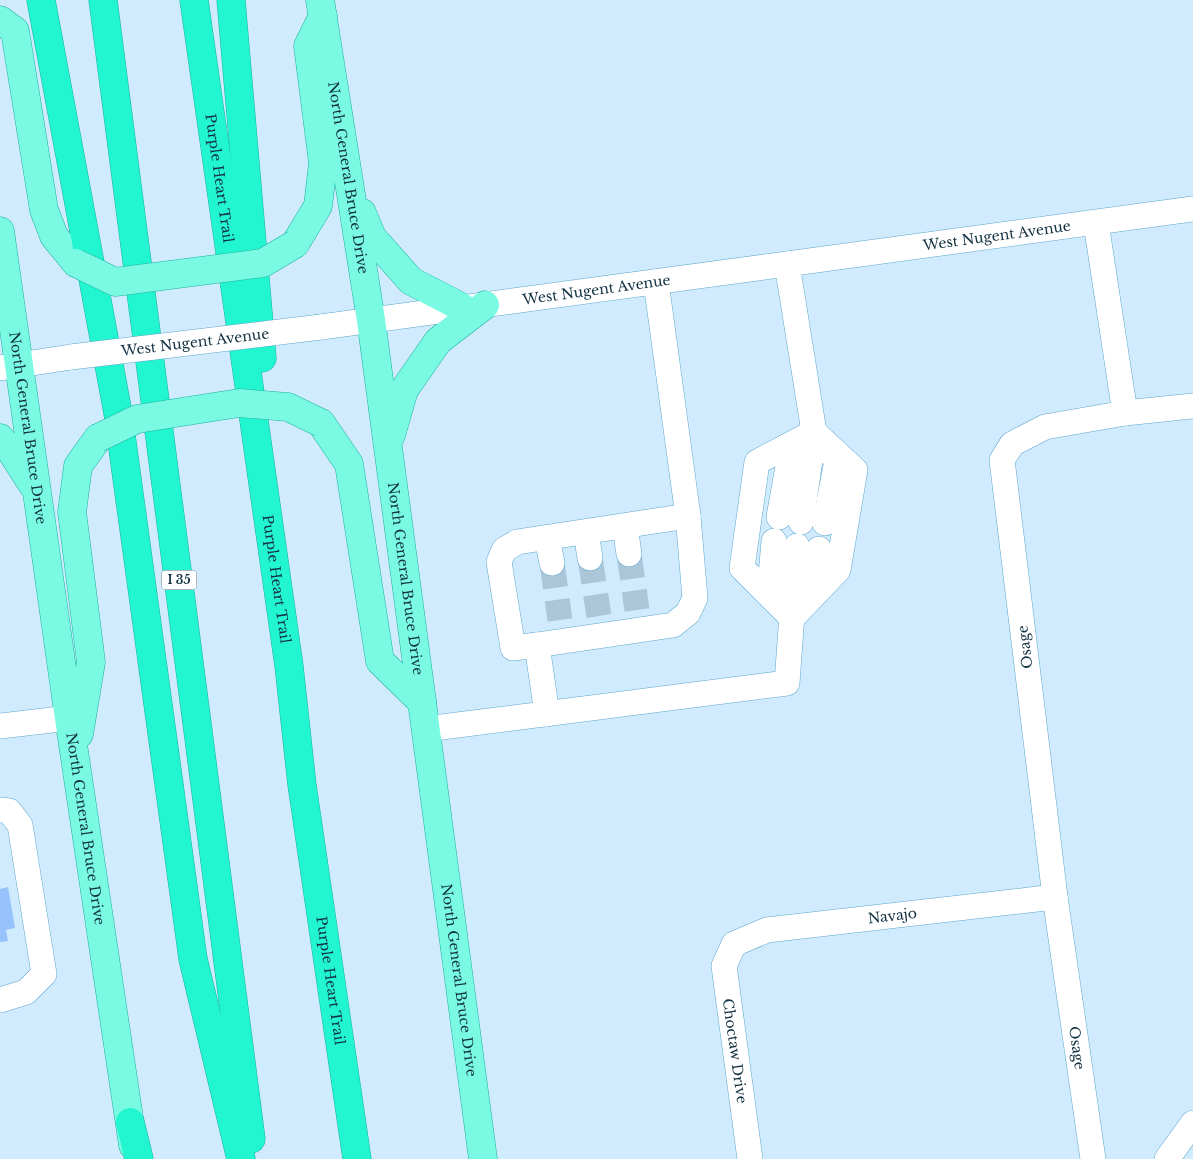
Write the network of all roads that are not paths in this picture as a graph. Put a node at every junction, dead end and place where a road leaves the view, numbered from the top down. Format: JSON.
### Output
{"nodes":[{"id":1,"x":40,"y":0,"type":"edge"},
{"id":2,"x":103,"y":0,"type":"edge"},
{"id":3,"x":194,"y":0,"type":"edge"},
{"id":4,"x":231,"y":0,"type":"edge"},
{"id":5,"x":322,"y":8,"type":"edge"},
{"id":6,"x":0,"y":20,"type":"edge"},
{"id":7,"x":350,"y":183,"type":"junction"},
{"id":8,"x":1193,"y":210,"type":"edge"},
{"id":9,"x":1096,"y":223,"type":"junction"},
{"id":10,"x":1,"y":246,"type":"edge"},
{"id":11,"x":788,"y":264,"type":"junction"},
{"id":12,"x":656,"y":282,"type":"junction"},
{"id":13,"x":474,"y":307,"type":"junction"},
{"id":14,"x":371,"y":320,"type":"junction"},
{"id":15,"x":10,"y":367,"type":"edge"},
{"id":16,"x":1193,"y":406,"type":"edge"},
{"id":17,"x":1125,"y":412,"type":"junction"},
{"id":18,"x":814,"y":432,"type":"junction"},
{"id":19,"x":0,"y":438,"type":"edge"},
{"id":20,"x":388,"y":446,"type":"junction"},
{"id":21,"x":38,"y":492,"type":"junction"},
{"id":22,"x":688,"y":516,"type":"junction"},
{"id":23,"x":625,"y":526,"type":"junction"},
{"id":24,"x":586,"y":532,"type":"junction"},
{"id":25,"x":548,"y":538,"type":"junction"},
{"id":26,"x":629,"y":554,"type":"tunnel mouth"},
{"id":27,"x":590,"y":558,"type":"tunnel mouth"},
{"id":28,"x":552,"y":564,"type":"tunnel mouth"},
{"id":29,"x":794,"y":587,"type":"junction"},
{"id":30,"x":792,"y":618,"type":"junction"},
{"id":31,"x":537,"y":645,"type":"junction"},
{"id":32,"x":289,"y":666,"type":"junction"},
{"id":33,"x":422,"y":702,"type":"junction"},
{"id":34,"x":547,"y":714,"type":"junction"},
{"id":35,"x":69,"y":718,"type":"junction"},
{"id":36,"x":0,"y":726,"type":"edge"},
{"id":37,"x":426,"y":730,"type":"junction"},
{"id":38,"x":75,"y":759,"type":"junction"},
{"id":39,"x":0,"y":810,"type":"edge"},
{"id":40,"x":1055,"y":897,"type":"junction"},
{"id":41,"x":734,"y":944,"type":"joint"},
{"id":42,"x":0,"y":1000,"type":"edge"},
{"id":43,"x":130,"y":1122,"type":"joint"},
{"id":44,"x":1193,"y":1123,"type":"edge"},
{"id":45,"x":138,"y":1159,"type":"edge"},
{"id":46,"x":240,"y":1159,"type":"edge"},
{"id":47,"x":254,"y":1159,"type":"edge"},
{"id":48,"x":358,"y":1159,"type":"edge"},
{"id":49,"x":482,"y":1159,"type":"edge"},
{"id":50,"x":750,"y":1159,"type":"edge"},
{"id":51,"x":1093,"y":1159,"type":"edge"},
{"id":52,"x":1167,"y":1159,"type":"edge"}],
"edges":[{"from":1,"to":46,"type":"highway"},
{"from":2,"to":47,"type":"highway","number":"I 35"},
{"from":3,"to":32,"type":"highway","name":"Purple Heart Trail"},
{"from":4,"to":32,"type":"highway"},
{"from":5,"to":6,"type":"main road","bridge":true},
{"from":5,"to":7,"type":"main road","name":"North General Bruce Drive"},
{"from":7,"to":13,"type":"main road"},
{"from":7,"to":14,"type":"main road","name":"North General Bruce Drive"},
{"from":8,"to":9,"type":"street","name":"West Nugent Avenue"},
{"from":9,"to":11,"type":"street","name":"West Nugent Avenue"},
{"from":9,"to":17,"type":"street"},
{"from":10,"to":15,"type":"main road","name":"North General Bruce Drive"},
{"from":11,"to":12,"type":"street","name":"West Nugent Avenue"},
{"from":11,"to":18,"type":"street"},
{"from":12,"to":13,"type":"street","name":"West Nugent Avenue"},
{"from":12,"to":22,"type":"street"},
{"from":13,"to":14,"type":"street","name":"West Nugent Avenue"},
{"from":13,"to":20,"type":"main road"},
{"from":14,"to":15,"type":"street","name":"West Nugent Avenue","bridge":true},
{"from":14,"to":20,"type":"main road","name":"North General Bruce Drive"},
{"from":15,"to":21,"type":"main road","name":"North General Bruce Drive"},
{"from":16,"to":17,"type":"street","name":"Osage"},
{"from":17,"to":40,"type":"street","name":"Osage"},
{"from":18,"to":18,"type":"street"},
{"from":18,"to":30,"type":"street"},
{"from":18,"to":30,"type":"street"},
{"from":19,"to":21,"type":"main road"},
{"from":20,"to":33,"type":"main road","name":"North General Bruce Drive"},
{"from":21,"to":35,"type":"main road","name":"North General Bruce Drive"},
{"from":22,"to":23,"type":"street"},
{"from":22,"to":31,"type":"street"},
{"from":23,"to":24,"type":"street"},
{"from":23,"to":26,"type":"street"},
{"from":24,"to":25,"type":"street"},
{"from":24,"to":27,"type":"street"},
{"from":25,"to":28,"type":"street"},
{"from":25,"to":31,"type":"street"},
{"from":29,"to":29,"type":"street"},
{"from":29,"to":30,"type":"street"},
{"from":30,"to":34,"type":"street"},
{"from":31,"to":34,"type":"street"},
{"from":32,"to":48,"type":"highway","name":"Purple Heart Trail"},
{"from":33,"to":37,"type":"main road","name":"North General Bruce Drive"},
{"from":33,"to":38,"type":"main road","bridge":true},
{"from":34,"to":37,"type":"street"},
{"from":35,"to":36,"type":"street"},
{"from":35,"to":38,"type":"main road","name":"North General Bruce Drive"},
{"from":37,"to":49,"type":"main road","name":"North General Bruce Drive"},
{"from":38,"to":43,"type":"main road","name":"North General Bruce Drive"},
{"from":39,"to":42,"type":"street"},
{"from":40,"to":41,"type":"street","name":"Navajo"},
{"from":40,"to":51,"type":"street","name":"Osage"},
{"from":41,"to":50,"type":"street","name":"Choctaw Drive"},
{"from":43,"to":45,"type":"highway"},
{"from":44,"to":52,"type":"street"}]}
